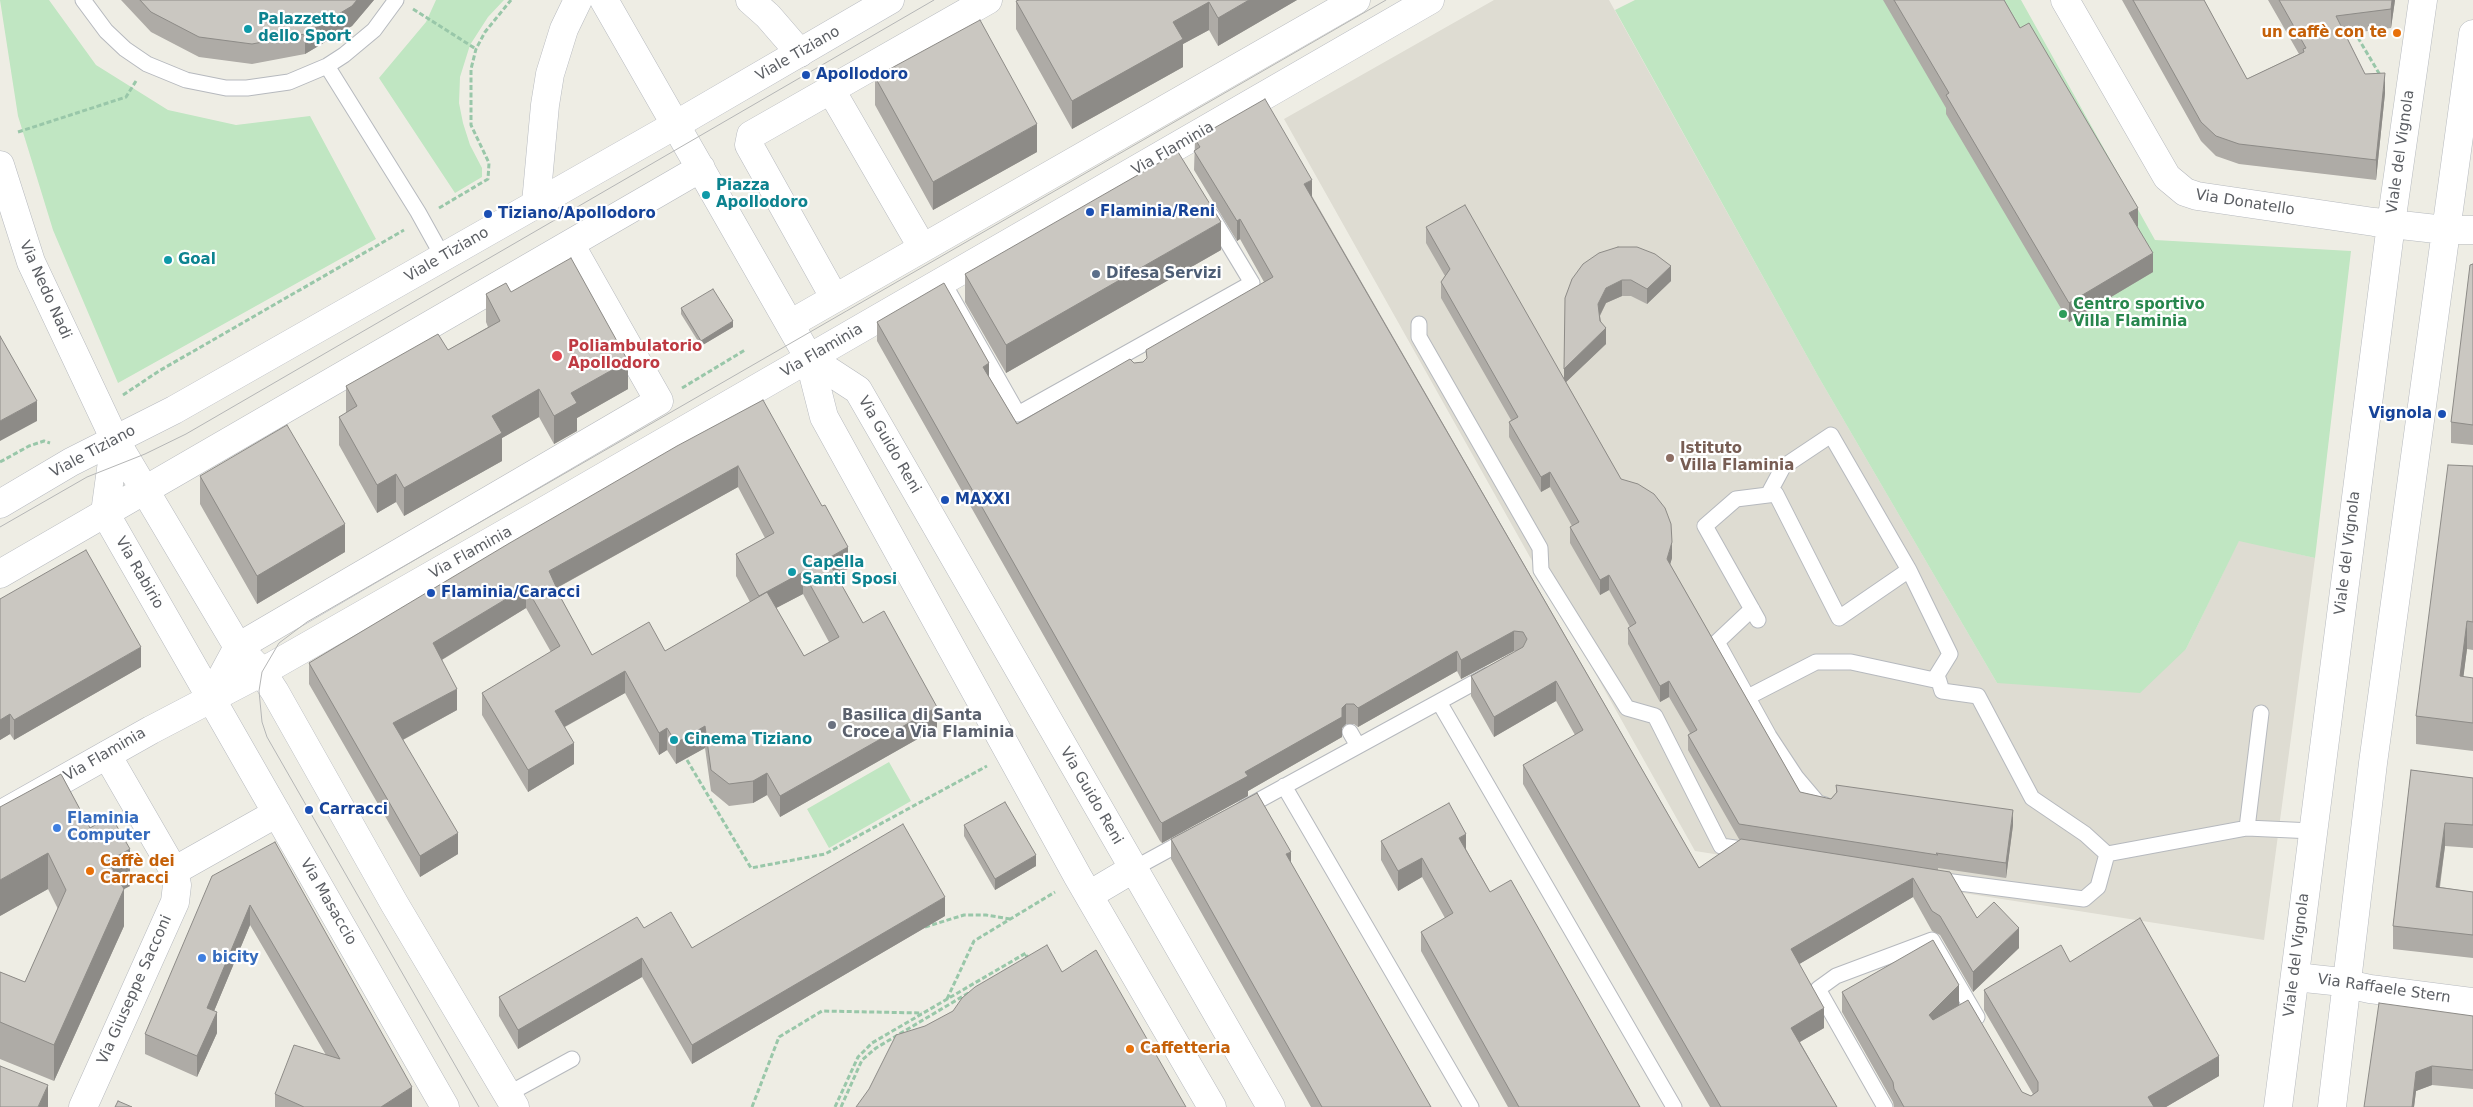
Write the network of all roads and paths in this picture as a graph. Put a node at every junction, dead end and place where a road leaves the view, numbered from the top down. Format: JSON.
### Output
{"nodes":[{"id":1,"x":83,"y":0,"type":"edge"},
{"id":2,"x":511,"y":0,"type":"edge"},
{"id":3,"x":578,"y":0,"type":"edge"},
{"id":4,"x":604,"y":0,"type":"edge"},
{"id":5,"x":750,"y":0,"type":"edge"},
{"id":6,"x":890,"y":0,"type":"edge"},
{"id":7,"x":988,"y":0,"type":"edge"},
{"id":8,"x":1356,"y":0,"type":"edge"},
{"id":9,"x":1430,"y":0,"type":"edge"},
{"id":10,"x":2065,"y":0,"type":"edge"},
{"id":11,"x":2423,"y":0,"type":"edge"},
{"id":12,"x":402,"y":2,"type":"edge"},
{"id":13,"x":2351,"y":25,"type":"edge"},
{"id":14,"x":2473,"y":34,"type":"edge"},
{"id":15,"x":476,"y":49,"type":"junction"},
{"id":16,"x":800,"y":54,"type":"junction"},
{"id":17,"x":147,"y":64,"type":"junction"},
{"id":18,"x":327,"y":66,"type":"junction"},
{"id":19,"x":2412,"y":81,"type":"junction"},
{"id":20,"x":831,"y":90,"type":"junction"},
{"id":21,"x":677,"y":124,"type":"junction"},
{"id":22,"x":18,"y":132,"type":"dead end"},
{"id":23,"x":0,"y":164,"type":"edge"},
{"id":24,"x":701,"y":168,"type":"junction"},
{"id":25,"x":1203,"y":202,"type":"edge"},
{"id":26,"x":448,"y":203,"type":"dead end"},
{"id":27,"x":536,"y":203,"type":"junction"},
{"id":28,"x":2391,"y":224,"type":"junction"},
{"id":29,"x":2444,"y":230,"type":"junction"},
{"id":30,"x":2473,"y":230,"type":"edge"},
{"id":31,"x":397,"y":234,"type":"dead end"},
{"id":32,"x":570,"y":244,"type":"junction"},
{"id":33,"x":922,"y":247,"type":"junction"},
{"id":34,"x":443,"y":257,"type":"junction"},
{"id":35,"x":943,"y":282,"type":"junction"},
{"id":36,"x":834,"y":297,"type":"junction"},
{"id":37,"x":790,"y":324,"type":"junction"},
{"id":38,"x":1419,"y":324,"type":"dead end"},
{"id":39,"x":745,"y":350,"type":"dead end"},
{"id":40,"x":1125,"y":354,"type":"junction"},
{"id":41,"x":810,"y":358,"type":"junction"},
{"id":42,"x":1134,"y":368,"type":"edge"},
{"id":43,"x":660,"y":401,"type":"junction"},
{"id":44,"x":110,"y":407,"type":"junction"},
{"id":45,"x":115,"y":440,"type":"junction"},
{"id":46,"x":50,"y":443,"type":"dead end"},
{"id":47,"x":0,"y":462,"type":"edge"},
{"id":48,"x":145,"y":490,"type":"junction"},
{"id":49,"x":1768,"y":496,"type":"junction"},
{"id":50,"x":0,"y":504,"type":"edge"},
{"id":51,"x":104,"y":513,"type":"junction"},
{"id":52,"x":1909,"y":570,"type":"junction"},
{"id":53,"x":0,"y":574,"type":"edge"},
{"id":54,"x":238,"y":647,"type":"junction"},
{"id":55,"x":1502,"y":668,"type":"edge"},
{"id":56,"x":262,"y":672,"type":"junction"},
{"id":57,"x":1939,"y":681,"type":"junction"},
{"id":58,"x":211,"y":697,"type":"junction"},
{"id":59,"x":1748,"y":697,"type":"junction"},
{"id":60,"x":1439,"y":702,"type":"junction"},
{"id":61,"x":2261,"y":713,"type":"dead end"},
{"id":62,"x":1350,"y":732,"type":"dead end"},
{"id":63,"x":1358,"y":746,"type":"junction"},
{"id":64,"x":1009,"y":754,"type":"junction"},
{"id":65,"x":107,"y":755,"type":"junction"},
{"id":66,"x":687,"y":760,"type":"edge"},
{"id":67,"x":1284,"y":786,"type":"junction"},
{"id":68,"x":1828,"y":805,"type":"edge"},
{"id":69,"x":276,"y":813,"type":"junction"},
{"id":70,"x":1233,"y":814,"type":"edge"},
{"id":71,"x":0,"y":815,"type":"edge"},
{"id":72,"x":2247,"y":828,"type":"junction"},
{"id":73,"x":2313,"y":831,"type":"junction"},
{"id":74,"x":1199,"y":833,"type":"edge"},
{"id":75,"x":1760,"y":852,"type":"edge"},
{"id":76,"x":2107,"y":854,"type":"junction"},
{"id":77,"x":1133,"y":868,"type":"junction"},
{"id":78,"x":174,"y":871,"type":"junction"},
{"id":79,"x":1926,"y":878,"type":"edge"},
{"id":80,"x":1083,"y":886,"type":"junction"},
{"id":81,"x":1011,"y":919,"type":"junction"},
{"id":82,"x":925,"y":927,"type":"edge"},
{"id":83,"x":2294,"y":976,"type":"junction"},
{"id":84,"x":2347,"y":985,"type":"junction"},
{"id":85,"x":947,"y":999,"type":"junction"},
{"id":86,"x":2473,"y":1002,"type":"edge"},
{"id":87,"x":923,"y":1013,"type":"junction"},
{"id":88,"x":1986,"y":1032,"type":"edge"},
{"id":89,"x":572,"y":1059,"type":"dead end"},
{"id":90,"x":512,"y":1101,"type":"edge"},
{"id":91,"x":82,"y":1107,"type":"edge"},
{"id":92,"x":446,"y":1107,"type":"edge"},
{"id":93,"x":752,"y":1107,"type":"edge"},
{"id":94,"x":835,"y":1107,"type":"edge"},
{"id":95,"x":841,"y":1107,"type":"edge"},
{"id":96,"x":1212,"y":1107,"type":"edge"},
{"id":97,"x":1271,"y":1107,"type":"edge"},
{"id":98,"x":1471,"y":1107,"type":"edge"},
{"id":99,"x":1674,"y":1107,"type":"edge"},
{"id":100,"x":1885,"y":1107,"type":"edge"},
{"id":101,"x":2278,"y":1107,"type":"edge"},
{"id":102,"x":2332,"y":1107,"type":"edge"}],
"edges":[{"from":1,"to":17,"type":"lane"},
{"from":2,"to":15,"type":"path"},
{"from":3,"to":27,"type":"street"},
{"from":4,"to":21,"type":"street"},
{"from":5,"to":16,"type":"street"},
{"from":6,"to":16,"type":"street","name":"Viale Tiziano"},
{"from":7,"to":20,"type":"street"},
{"from":8,"to":33,"type":"street"},
{"from":9,"to":35,"type":"street","name":"Via Flaminia"},
{"from":10,"to":28,"type":"street","name":"Via Donatello"},
{"from":11,"to":19,"type":"street","name":"Viale del Vignola"},
{"from":12,"to":15,"type":"path"},
{"from":12,"to":18,"type":"lane"},
{"from":13,"to":19,"type":"path"},
{"from":14,"to":29,"type":"street"},
{"from":15,"to":26,"type":"path"},
{"from":16,"to":21,"type":"street","name":"Viale Tiziano"},
{"from":17,"to":18,"type":"lane"},
{"from":17,"to":22,"type":"path"},
{"from":18,"to":34,"type":"lane"},
{"from":19,"to":28,"type":"street","name":"Viale del Vignola"},
{"from":20,"to":33,"type":"street"},
{"from":20,"to":36,"type":"street"},
{"from":21,"to":24,"type":"street"},
{"from":21,"to":27,"type":"street","name":"Viale Tiziano"},
{"from":23,"to":44,"type":"street","name":"Via Nedo Nadi"},
{"from":24,"to":32,"type":"street"},
{"from":24,"to":37,"type":"street"},
{"from":25,"to":40,"type":"lane"},
{"from":27,"to":34,"type":"street","name":"Viale Tiziano"},
{"from":28,"to":29,"type":"street","name":"Via Donatello"},
{"from":28,"to":73,"type":"street","name":"Viale del Vignola"},
{"from":29,"to":30,"type":"street","name":"Via Donatello"},
{"from":29,"to":84,"type":"street"},
{"from":31,"to":44,"type":"path"},
{"from":32,"to":43,"type":"street"},
{"from":32,"to":48,"type":"street"},
{"from":33,"to":36,"type":"street"},
{"from":34,"to":45,"type":"street","name":"Viale Tiziano"},
{"from":35,"to":40,"type":"lane"},
{"from":35,"to":41,"type":"street","name":"Via Flaminia"},
{"from":36,"to":37,"type":"street"},
{"from":37,"to":41,"type":"street"},
{"from":38,"to":75,"type":"lane"},
{"from":39,"to":43,"type":"path"},
{"from":40,"to":42,"type":"lane"},
{"from":41,"to":56,"type":"street","name":"Via Flaminia"},
{"from":41,"to":64,"type":"street"},
{"from":41,"to":77,"type":"street","name":"Via Guido Reni"},
{"from":43,"to":54,"type":"street"},
{"from":44,"to":45,"type":"street"},
{"from":45,"to":48,"type":"street"},
{"from":45,"to":50,"type":"street","name":"Viale Tiziano"},
{"from":45,"to":51,"type":"street"},
{"from":46,"to":47,"type":"path"},
{"from":48,"to":51,"type":"street"},
{"from":48,"to":54,"type":"street"},
{"from":49,"to":52,"type":"lane"},
{"from":49,"to":52,"type":"lane"},
{"from":49,"to":59,"type":"lane"},
{"from":51,"to":53,"type":"street"},
{"from":51,"to":58,"type":"street","name":"Via Rabirio"},
{"from":52,"to":57,"type":"lane"},
{"from":54,"to":56,"type":"street"},
{"from":54,"to":58,"type":"street"},
{"from":55,"to":60,"type":"lane"},
{"from":56,"to":58,"type":"street","name":"Via Flaminia"},
{"from":56,"to":90,"type":"street"},
{"from":57,"to":59,"type":"lane"},
{"from":57,"to":76,"type":"lane"},
{"from":58,"to":65,"type":"street","name":"Via Flaminia"},
{"from":58,"to":69,"type":"street","name":"Via Masaccio"},
{"from":59,"to":68,"type":"lane"},
{"from":60,"to":63,"type":"lane"},
{"from":60,"to":99,"type":"lane"},
{"from":61,"to":72,"type":"lane"},
{"from":62,"to":63,"type":"lane"},
{"from":63,"to":67,"type":"lane"},
{"from":64,"to":66,"type":"path"},
{"from":64,"to":80,"type":"street"},
{"from":65,"to":71,"type":"street","name":"Via Flaminia"},
{"from":65,"to":78,"type":"street"},
{"from":67,"to":70,"type":"lane"},
{"from":67,"to":98,"type":"lane"},
{"from":69,"to":78,"type":"street"},
{"from":69,"to":92,"type":"street","name":"Via Masaccio"},
{"from":72,"to":73,"type":"lane"},
{"from":72,"to":76,"type":"lane"},
{"from":73,"to":83,"type":"street","name":"Viale del Vignola"},
{"from":74,"to":77,"type":"lane"},
{"from":76,"to":79,"type":"lane"},
{"from":77,"to":80,"type":"street"},
{"from":77,"to":97,"type":"street","name":"Via Guido Reni"},
{"from":78,"to":91,"type":"street","name":"Via Giuseppe Sacconi"},
{"from":80,"to":81,"type":"path"},
{"from":80,"to":96,"type":"street"},
{"from":81,"to":82,"type":"path"},
{"from":81,"to":85,"type":"path"},
{"from":83,"to":84,"type":"street","name":"Via Raffaele Stern"},
{"from":83,"to":101,"type":"street","name":"Viale del Vignola"},
{"from":84,"to":86,"type":"street","name":"Via Raffaele Stern"},
{"from":84,"to":102,"type":"street"},
{"from":85,"to":87,"type":"path"},
{"from":85,"to":95,"type":"path"},
{"from":87,"to":93,"type":"path"},
{"from":87,"to":94,"type":"path"},
{"from":88,"to":100,"type":"lane"},
{"from":89,"to":90,"type":"lane"}]}
